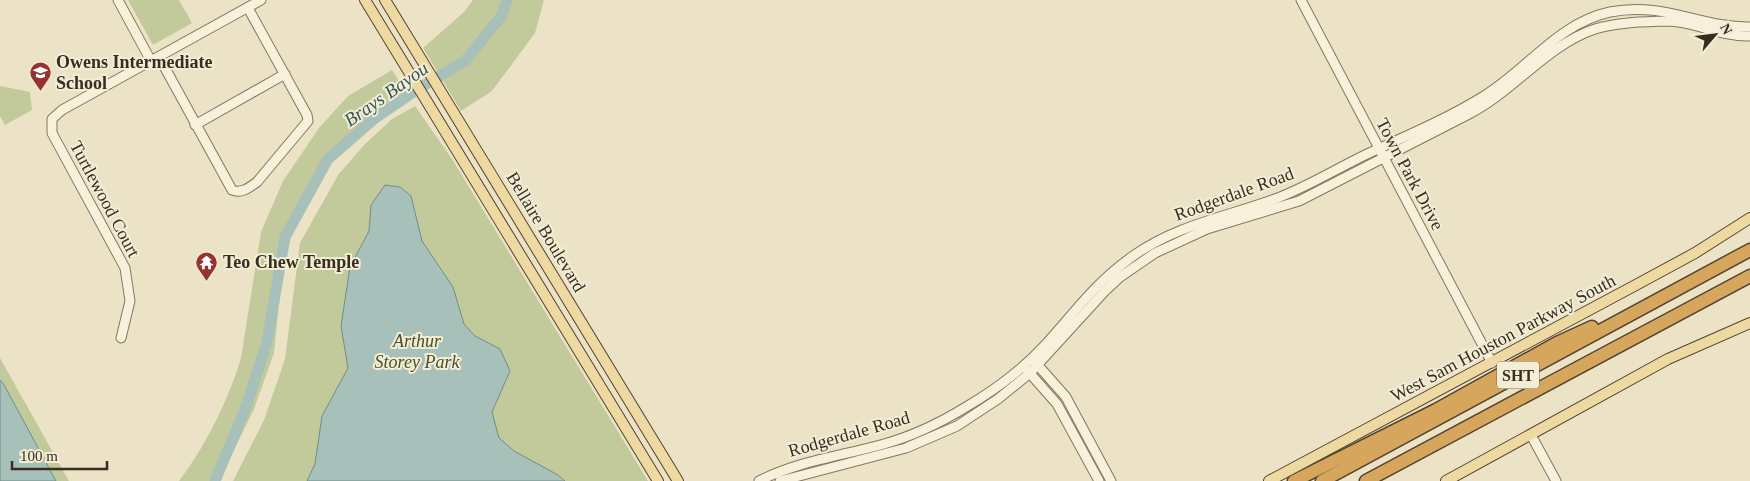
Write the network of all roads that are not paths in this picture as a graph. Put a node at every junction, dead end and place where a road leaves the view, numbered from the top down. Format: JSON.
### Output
{"nodes":[{"id":1,"x":118,"y":0,"type":"edge"},
{"id":2,"x":261,"y":0,"type":"edge"},
{"id":3,"x":364,"y":0,"type":"edge"},
{"id":4,"x":385,"y":0,"type":"edge"},
{"id":5,"x":1300,"y":0,"type":"edge"},
{"id":6,"x":248,"y":8,"type":"junction"},
{"id":7,"x":1750,"y":27,"type":"edge"},
{"id":8,"x":1750,"y":36,"type":"edge"},
{"id":9,"x":410,"y":42,"type":"junction"},
{"id":10,"x":395,"y":50,"type":"junction"},
{"id":11,"x":155,"y":59,"type":"junction"},
{"id":12,"x":285,"y":74,"type":"junction"},
{"id":13,"x":195,"y":125,"type":"junction"},
{"id":14,"x":1382,"y":153,"type":"junction"},
{"id":15,"x":1276,"y":203,"type":"junction"},
{"id":16,"x":1750,"y":218,"type":"edge"},
{"id":17,"x":1166,"y":236,"type":"junction"},
{"id":18,"x":1171,"y":245,"type":"junction"},
{"id":19,"x":1750,"y":250,"type":"edge"},
{"id":20,"x":1137,"y":259,"type":"junction"},
{"id":21,"x":1714,"y":269,"type":"junction"},
{"id":22,"x":1750,"y":276,"type":"edge"},
{"id":23,"x":559,"y":285,"type":"junction"},
{"id":24,"x":543,"y":294,"type":"junction"},
{"id":25,"x":1750,"y":323,"type":"edge"},
{"id":26,"x":121,"y":338,"type":"dead end"},
{"id":27,"x":1035,"y":362,"type":"junction"},
{"id":28,"x":1492,"y":364,"type":"junction"},
{"id":29,"x":1027,"y":370,"type":"junction"},
{"id":30,"x":1531,"y":435,"type":"junction"},
{"id":31,"x":903,"y":438,"type":"junction"},
{"id":32,"x":906,"y":448,"type":"junction"},
{"id":33,"x":1094,"y":448,"type":"junction"},
{"id":34,"x":1084,"y":453,"type":"junction"},
{"id":35,"x":802,"y":469,"type":"junction"},
{"id":36,"x":658,"y":481,"type":"edge"},
{"id":37,"x":678,"y":481,"type":"edge"},
{"id":38,"x":759,"y":481,"type":"edge"},
{"id":39,"x":780,"y":481,"type":"edge"},
{"id":40,"x":1099,"y":481,"type":"edge"},
{"id":41,"x":1111,"y":481,"type":"edge"},
{"id":42,"x":1269,"y":481,"type":"edge"},
{"id":43,"x":1294,"y":481,"type":"edge"},
{"id":44,"x":1322,"y":481,"type":"edge"},
{"id":45,"x":1366,"y":481,"type":"edge"},
{"id":46,"x":1446,"y":481,"type":"edge"},
{"id":47,"x":1556,"y":481,"type":"edge"}],
"edges":[{"from":1,"to":11,"type":"street"},
{"from":2,"to":6,"type":"street"},
{"from":3,"to":10,"type":"main road","name":"Bellaire Boulevard"},
{"from":4,"to":9,"type":"main road","name":"Bellaire Boulevard"},
{"from":5,"to":14,"type":"street","name":"Town Park Drive"},
{"from":6,"to":11,"type":"street"},
{"from":6,"to":12,"type":"street"},
{"from":7,"to":14,"type":"street","name":"Rodgerdale Road"},
{"from":8,"to":14,"type":"street","name":"Rodgerdale Road"},
{"from":9,"to":10,"type":"main road"},
{"from":9,"to":23,"type":"main road","name":"Bellaire Boulevard"},
{"from":10,"to":24,"type":"main road","name":"Bellaire Boulevard"},
{"from":11,"to":13,"type":"street"},
{"from":11,"to":26,"type":"street","name":"Turtlewood Court"},
{"from":12,"to":13,"type":"street"},
{"from":12,"to":13,"type":"street"},
{"from":14,"to":15,"type":"street","name":"Rodgerdale Road"},
{"from":14,"to":28,"type":"street","name":"Town Park Drive"},
{"from":15,"to":17,"type":"street","name":"Rodgerdale Road"},
{"from":15,"to":18,"type":"street","name":"Rodgerdale Road"},
{"from":16,"to":28,"type":"main road","name":"West Sam Houston Parkway South"},
{"from":17,"to":18,"type":"street"},
{"from":17,"to":20,"type":"street","name":"Rodgerdale Road"},
{"from":18,"to":20,"type":"street","name":"Rodgerdale Road"},
{"from":19,"to":21,"type":"highway","number":"SHT"},
{"from":20,"to":27,"type":"street","name":"Rodgerdale Road"},
{"from":21,"to":43,"type":"highway"},
{"from":21,"to":44,"type":"highway","number":"SHT"},
{"from":22,"to":45,"type":"highway","number":"SHT"},
{"from":23,"to":24,"type":"main road"},
{"from":23,"to":37,"type":"main road","name":"Bellaire Boulevard"},
{"from":24,"to":36,"type":"main road","name":"Bellaire Boulevard"},
{"from":25,"to":30,"type":"main road"},
{"from":27,"to":29,"type":"street","name":"Rodgerdale Road"},
{"from":27,"to":33,"type":"street"},
{"from":28,"to":42,"type":"main road","name":"West Sam Houston Parkway South"},
{"from":29,"to":31,"type":"street","name":"Rodgerdale Road"},
{"from":29,"to":32,"type":"street","name":"Rodgerdale Road"},
{"from":29,"to":34,"type":"street"},
{"from":30,"to":46,"type":"main road"},
{"from":30,"to":47,"type":"street"},
{"from":31,"to":32,"type":"street"},
{"from":31,"to":35,"type":"street","name":"Rodgerdale Road"},
{"from":32,"to":35,"type":"street","name":"Rodgerdale Road"},
{"from":33,"to":34,"type":"street"},
{"from":33,"to":41,"type":"street"},
{"from":34,"to":40,"type":"street"},
{"from":35,"to":38,"type":"street","name":"Rodgerdale Road"},
{"from":35,"to":39,"type":"street","name":"Rodgerdale Road"}]}
